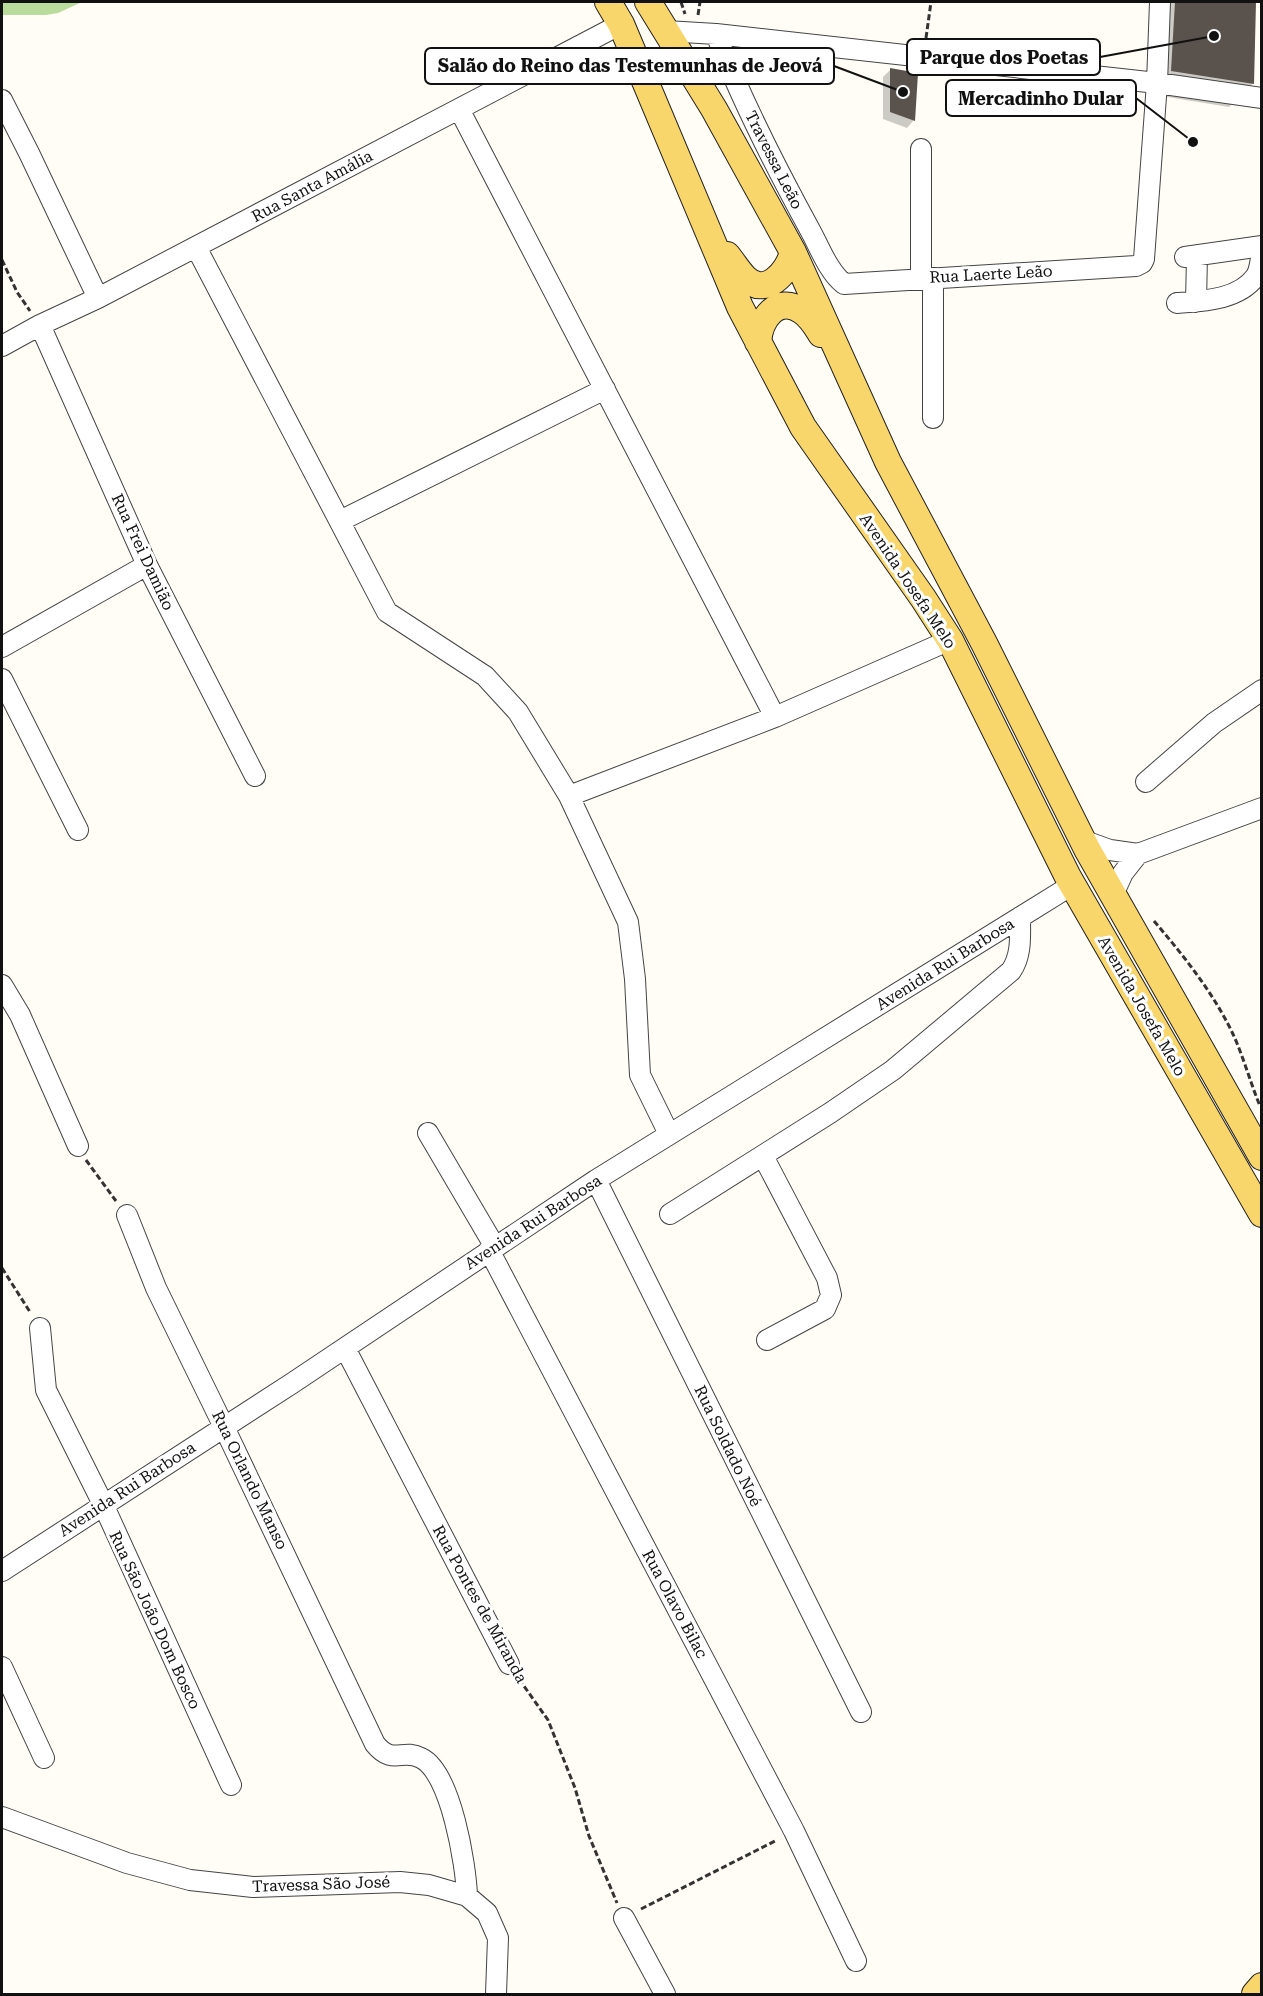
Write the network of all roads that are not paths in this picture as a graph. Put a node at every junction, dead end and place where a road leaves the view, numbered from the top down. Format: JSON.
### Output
{"nodes":[{"id":1,"x":608,"y":2,"type":"edge"},
{"id":2,"x":648,"y":2,"type":"edge"},
{"id":3,"x":1160,"y":2,"type":"edge"},
{"id":4,"x":621,"y":24,"type":"junction"},
{"id":5,"x":666,"y":32,"type":"junction"},
{"id":6,"x":716,"y":34,"type":"junction"},
{"id":7,"x":1157,"y":83,"type":"junction"},
{"id":8,"x":1262,"y":98,"type":"edge"},
{"id":9,"x":2,"y":100,"type":"edge"},
{"id":10,"x":459,"y":109,"type":"junction"},
{"id":11,"x":921,"y":150,"type":"dead end"},
{"id":12,"x":779,"y":200,"type":"junction"},
{"id":13,"x":704,"y":223,"type":"junction"},
{"id":14,"x":1262,"y":246,"type":"edge"},
{"id":15,"x":196,"y":247,"type":"junction"},
{"id":16,"x":793,"y":252,"type":"junction"},
{"id":17,"x":1262,"y":253,"type":"edge"},
{"id":18,"x":927,"y":278,"type":"junction"},
{"id":19,"x":841,"y":282,"type":"joint"},
{"id":20,"x":98,"y":298,"type":"junction"},
{"id":21,"x":40,"y":325,"type":"junction"},
{"id":22,"x":758,"y":342,"type":"junction"},
{"id":23,"x":2,"y":345,"type":"edge"},
{"id":24,"x":844,"y":366,"type":"junction"},
{"id":25,"x":605,"y":389,"type":"junction"},
{"id":26,"x":933,"y":418,"type":"dead end"},
{"id":27,"x":339,"y":521,"type":"junction"},
{"id":28,"x":147,"y":565,"type":"junction"},
{"id":29,"x":950,"y":640,"type":"junction"},
{"id":30,"x":2,"y":647,"type":"edge"},
{"id":31,"x":2,"y":679,"type":"edge"},
{"id":32,"x":1262,"y":690,"type":"edge"},
{"id":33,"x":775,"y":717,"type":"junction"},
{"id":34,"x":255,"y":776,"type":"dead end"},
{"id":35,"x":1146,"y":782,"type":"dead end"},
{"id":36,"x":569,"y":796,"type":"junction"},
{"id":37,"x":1262,"y":808,"type":"edge"},
{"id":38,"x":78,"y":830,"type":"dead end"},
{"id":39,"x":1082,"y":840,"type":"junction"},
{"id":40,"x":1138,"y":854,"type":"junction"},
{"id":41,"x":1072,"y":885,"type":"junction"},
{"id":42,"x":1112,"y":897,"type":"junction"},
{"id":43,"x":1020,"y":917,"type":"junction"},
{"id":44,"x":2,"y":985,"type":"edge"},
{"id":45,"x":428,"y":1132,"type":"dead end"},
{"id":46,"x":669,"y":1134,"type":"junction"},
{"id":47,"x":78,"y":1146,"type":"road end"},
{"id":48,"x":763,"y":1156,"type":"junction"},
{"id":49,"x":1262,"y":1157,"type":"edge"},
{"id":50,"x":596,"y":1180,"type":"junction"},
{"id":51,"x":670,"y":1214,"type":"dead end"},
{"id":52,"x":1262,"y":1214,"type":"edge"},
{"id":53,"x":127,"y":1215,"type":"road end"},
{"id":54,"x":492,"y":1249,"type":"junction"},
{"id":55,"x":40,"y":1328,"type":"road end"},
{"id":56,"x":767,"y":1340,"type":"dead end"},
{"id":57,"x":345,"y":1348,"type":"junction"},
{"id":58,"x":224,"y":1427,"type":"junction"},
{"id":59,"x":103,"y":1504,"type":"junction"},
{"id":60,"x":2,"y":1571,"type":"edge"},
{"id":61,"x":509,"y":1664,"type":"road end"},
{"id":62,"x":2,"y":1667,"type":"edge"},
{"id":63,"x":861,"y":1712,"type":"dead end"},
{"id":64,"x":44,"y":1758,"type":"dead end"},
{"id":65,"x":231,"y":1785,"type":"dead end"},
{"id":66,"x":2,"y":1817,"type":"edge"},
{"id":67,"x":467,"y":1896,"type":"junction"},
{"id":68,"x":624,"y":1918,"type":"road end"},
{"id":69,"x":856,"y":1961,"type":"dead end"},
{"id":70,"x":1262,"y":1986,"type":"edge"},
{"id":71,"x":496,"y":1995,"type":"edge"},
{"id":72,"x":664,"y":1995,"type":"edge"},
{"id":73,"x":1255,"y":1995,"type":"edge"}],
"edges":[{"from":1,"to":4,"type":"main road","name":"Avenida Josefa Melo"},
{"from":2,"to":5,"type":"main road","name":"Avenida Josefa Melo"},
{"from":3,"to":7,"type":"street"},
{"from":4,"to":10,"type":"street","name":"Rua Santa Amália"},
{"from":4,"to":13,"type":"main road","name":"Avenida Josefa Melo"},
{"from":5,"to":6,"type":"street"},
{"from":5,"to":12,"type":"main road","name":"Avenida Josefa Melo"},
{"from":6,"to":7,"type":"street"},
{"from":6,"to":12,"type":"street","name":"Travessa Leão"},
{"from":7,"to":8,"type":"street"},
{"from":7,"to":18,"type":"street","name":"Rua Laerte Leão"},
{"from":9,"to":20,"type":"street"},
{"from":10,"to":15,"type":"street","name":"Rua Santa Amália"},
{"from":10,"to":25,"type":"street"},
{"from":11,"to":18,"type":"street"},
{"from":12,"to":16,"type":"main road","name":"Avenida Josefa Melo"},
{"from":12,"to":19,"type":"street","name":"Travessa Leão"},
{"from":13,"to":16,"type":"main road"},
{"from":13,"to":22,"type":"main road","name":"Avenida Josefa Melo"},
{"from":14,"to":17,"type":"street"},
{"from":15,"to":20,"type":"street","name":"Rua Santa Amália"},
{"from":15,"to":27,"type":"street"},
{"from":16,"to":24,"type":"main road","name":"Avenida Josefa Melo"},
{"from":18,"to":19,"type":"street","name":"Rua Laerte Leão"},
{"from":18,"to":26,"type":"street"},
{"from":20,"to":21,"type":"street","name":"Rua Santa Amália"},
{"from":21,"to":23,"type":"street","name":"Rua Santa Amália"},
{"from":21,"to":28,"type":"street","name":"Rua Frei Damião"},
{"from":22,"to":24,"type":"main road"},
{"from":22,"to":29,"type":"main road","name":"Avenida Josefa Melo"},
{"from":24,"to":39,"type":"main road","name":"Avenida Josefa Melo"},
{"from":25,"to":27,"type":"street"},
{"from":25,"to":33,"type":"street"},
{"from":27,"to":36,"type":"street"},
{"from":28,"to":30,"type":"street"},
{"from":28,"to":34,"type":"street","name":"Rua Frei Damião"},
{"from":29,"to":33,"type":"street"},
{"from":29,"to":41,"type":"main road","name":"Avenida Josefa Melo"},
{"from":31,"to":38,"type":"street"},
{"from":32,"to":35,"type":"street"},
{"from":33,"to":36,"type":"street"},
{"from":36,"to":46,"type":"street"},
{"from":37,"to":40,"type":"street"},
{"from":39,"to":40,"type":"street"},
{"from":39,"to":42,"type":"main road","name":"Avenida Josefa Melo"},
{"from":40,"to":42,"type":"street"},
{"from":41,"to":43,"type":"street","name":"Avenida Rui Barbosa"},
{"from":41,"to":52,"type":"main road","name":"Avenida Josefa Melo"},
{"from":42,"to":49,"type":"main road","name":"Avenida Josefa Melo"},
{"from":43,"to":46,"type":"street","name":"Avenida Rui Barbosa"},
{"from":43,"to":48,"type":"street"},
{"from":44,"to":47,"type":"street"},
{"from":45,"to":54,"type":"street","name":"Rua Olavo Bilac"},
{"from":46,"to":50,"type":"street","name":"Avenida Rui Barbosa"},
{"from":48,"to":51,"type":"street"},
{"from":48,"to":56,"type":"street"},
{"from":50,"to":54,"type":"street","name":"Avenida Rui Barbosa"},
{"from":50,"to":63,"type":"street","name":"Rua Soldado Noé"},
{"from":53,"to":58,"type":"street","name":"Rua Orlando Manso"},
{"from":54,"to":57,"type":"street","name":"Avenida Rui Barbosa"},
{"from":54,"to":69,"type":"street","name":"Rua Olavo Bilac"},
{"from":55,"to":59,"type":"street","name":"Rua São João Dom Bosco"},
{"from":57,"to":58,"type":"street","name":"Avenida Rui Barbosa"},
{"from":57,"to":61,"type":"street","name":"Rua Pontes de Miranda"},
{"from":58,"to":59,"type":"street","name":"Avenida Rui Barbosa"},
{"from":58,"to":67,"type":"street","name":"Rua Orlando Manso"},
{"from":59,"to":60,"type":"street","name":"Avenida Rui Barbosa"},
{"from":59,"to":65,"type":"street","name":"Rua São João Dom Bosco"},
{"from":62,"to":64,"type":"street"},
{"from":66,"to":67,"type":"street","name":"Travessa São José"},
{"from":67,"to":71,"type":"street","name":"Travessa São José"},
{"from":68,"to":72,"type":"street"},
{"from":70,"to":73,"type":"main road"}]}
